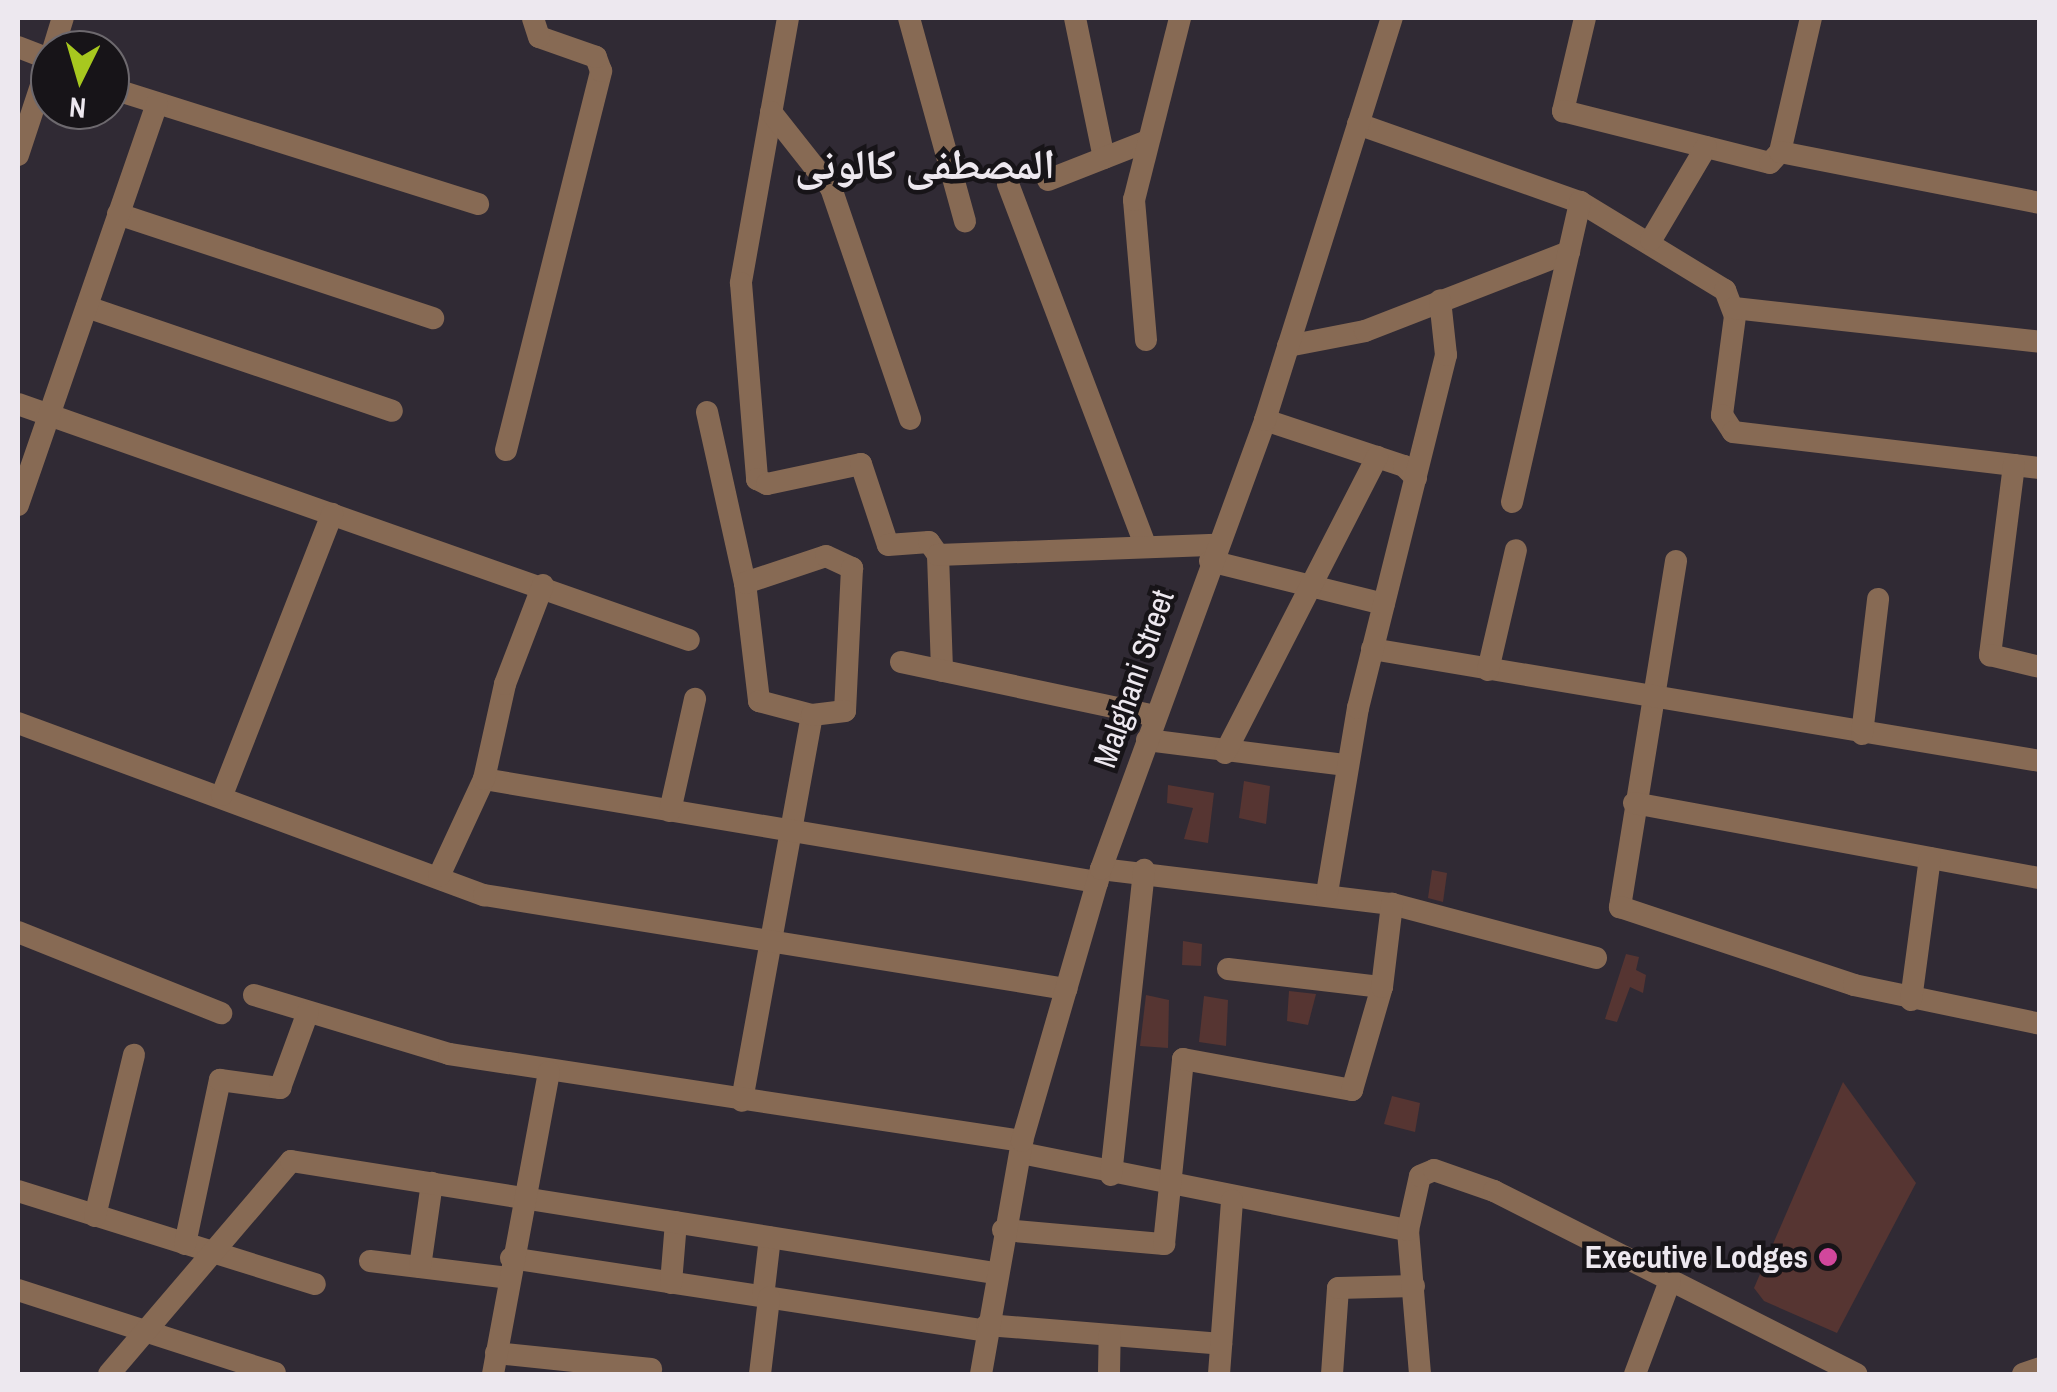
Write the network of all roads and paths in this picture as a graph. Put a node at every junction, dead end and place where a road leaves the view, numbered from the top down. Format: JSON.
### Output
{"nodes":[{"id":1,"x":532,"y":18,"type":"edge"},
{"id":2,"x":788,"y":18,"type":"edge"},
{"id":3,"x":909,"y":18,"type":"edge"},
{"id":4,"x":1076,"y":18,"type":"edge"},
{"id":5,"x":1180,"y":18,"type":"edge"},
{"id":6,"x":1392,"y":18,"type":"edge"},
{"id":7,"x":1585,"y":18,"type":"edge"},
{"id":8,"x":1811,"y":18,"type":"edge"},
{"id":9,"x":130,"y":94,"type":"edge"},
{"id":10,"x":157,"y":103,"type":"junction"},
{"id":11,"x":771,"y":112,"type":"junction"},
{"id":12,"x":30,"y":120,"type":"edge"},
{"id":13,"x":1358,"y":124,"type":"junction"},
{"id":14,"x":1146,"y":142,"type":"junction"},
{"id":15,"x":1706,"y":147,"type":"junction"},
{"id":16,"x":1780,"y":152,"type":"junction"},
{"id":17,"x":18,"y":155,"type":"edge"},
{"id":18,"x":1104,"y":158,"type":"junction"},
{"id":19,"x":1048,"y":180,"type":"dead end"},
{"id":20,"x":1008,"y":184,"type":"dead end"},
{"id":21,"x":1580,"y":202,"type":"junction"},
{"id":22,"x":2040,"y":203,"type":"edge"},
{"id":23,"x":478,"y":204,"type":"dead end"},
{"id":24,"x":118,"y":214,"type":"junction"},
{"id":25,"x":965,"y":221,"type":"dead end"},
{"id":26,"x":1651,"y":240,"type":"junction"},
{"id":27,"x":1569,"y":252,"type":"junction"},
{"id":28,"x":1440,"y":300,"type":"junction"},
{"id":29,"x":87,"y":307,"type":"junction"},
{"id":30,"x":1734,"y":308,"type":"junction"},
{"id":31,"x":433,"y":318,"type":"dead end"},
{"id":32,"x":1146,"y":340,"type":"dead end"},
{"id":33,"x":2040,"y":342,"type":"edge"},
{"id":34,"x":1288,"y":346,"type":"junction"},
{"id":35,"x":18,"y":404,"type":"edge"},
{"id":36,"x":392,"y":411,"type":"dead end"},
{"id":37,"x":707,"y":412,"type":"dead end"},
{"id":38,"x":48,"y":415,"type":"junction"},
{"id":39,"x":910,"y":419,"type":"dead end"},
{"id":40,"x":1265,"y":420,"type":"junction"},
{"id":41,"x":506,"y":450,"type":"dead end"},
{"id":42,"x":1377,"y":457,"type":"junction"},
{"id":43,"x":2014,"y":465,"type":"junction"},
{"id":44,"x":2040,"y":468,"type":"edge"},
{"id":45,"x":1416,"y":478,"type":"junction"},
{"id":46,"x":1512,"y":502,"type":"dead end"},
{"id":47,"x":18,"y":504,"type":"edge"},
{"id":48,"x":332,"y":514,"type":"junction"},
{"id":49,"x":1146,"y":547,"type":"junction"},
{"id":50,"x":1516,"y":550,"type":"dead end"},
{"id":51,"x":1213,"y":553,"type":"junction"},
{"id":52,"x":938,"y":555,"type":"junction"},
{"id":53,"x":1676,"y":561,"type":"dead end"},
{"id":54,"x":745,"y":584,"type":"junction"},
{"id":55,"x":543,"y":586,"type":"junction"},
{"id":56,"x":1311,"y":587,"type":"junction"},
{"id":57,"x":1878,"y":599,"type":"dead end"},
{"id":58,"x":1384,"y":604,"type":"junction"},
{"id":59,"x":689,"y":640,"type":"dead end"},
{"id":60,"x":1372,"y":649,"type":"junction"},
{"id":61,"x":901,"y":662,"type":"dead end"},
{"id":62,"x":2040,"y":667,"type":"edge"},
{"id":63,"x":1488,"y":670,"type":"junction"},
{"id":64,"x":942,"y":671,"type":"junction"},
{"id":65,"x":695,"y":699,"type":"dead end"},
{"id":66,"x":1652,"y":699,"type":"junction"},
{"id":67,"x":812,"y":715,"type":"junction"},
{"id":68,"x":1155,"y":716,"type":"junction"},
{"id":69,"x":18,"y":722,"type":"edge"},
{"id":70,"x":1862,"y":734,"type":"junction"},
{"id":71,"x":1147,"y":740,"type":"junction"},
{"id":72,"x":1225,"y":753,"type":"junction"},
{"id":73,"x":2040,"y":761,"type":"edge"},
{"id":74,"x":1346,"y":766,"type":"junction"},
{"id":75,"x":484,"y":779,"type":"junction"},
{"id":76,"x":222,"y":795,"type":"junction"},
{"id":77,"x":1634,"y":803,"type":"junction"},
{"id":78,"x":670,"y":810,"type":"junction"},
{"id":79,"x":791,"y":831,"type":"junction"},
{"id":80,"x":1930,"y":858,"type":"junction"},
{"id":81,"x":1144,"y":870,"type":"junction"},
{"id":82,"x":1099,"y":875,"type":"junction"},
{"id":83,"x":439,"y":876,"type":"junction"},
{"id":84,"x":2040,"y":878,"type":"edge"},
{"id":85,"x":1328,"y":892,"type":"junction"},
{"id":86,"x":1392,"y":904,"type":"junction"},
{"id":87,"x":18,"y":932,"type":"edge"},
{"id":88,"x":772,"y":942,"type":"junction"},
{"id":89,"x":1596,"y":958,"type":"dead end"},
{"id":90,"x":1228,"y":968,"type":"dead end"},
{"id":91,"x":1382,"y":987,"type":"junction"},
{"id":92,"x":1066,"y":989,"type":"junction"},
{"id":93,"x":254,"y":995,"type":"dead end"},
{"id":94,"x":1911,"y":1000,"type":"junction"},
{"id":95,"x":308,"y":1012,"type":"junction"},
{"id":96,"x":221,"y":1013,"type":"dead end"},
{"id":97,"x":2040,"y":1024,"type":"edge"},
{"id":98,"x":134,"y":1055,"type":"dead end"},
{"id":99,"x":549,"y":1072,"type":"junction"},
{"id":100,"x":742,"y":1101,"type":"junction"},
{"id":101,"x":1021,"y":1147,"type":"junction"},
{"id":102,"x":1112,"y":1175,"type":"junction"},
{"id":103,"x":432,"y":1184,"type":"junction"},
{"id":104,"x":1173,"y":1188,"type":"junction"},
{"id":105,"x":18,"y":1192,"type":"edge"},
{"id":106,"x":520,"y":1198,"type":"junction"},
{"id":107,"x":1232,"y":1200,"type":"junction"},
{"id":108,"x":95,"y":1216,"type":"junction"},
{"id":109,"x":676,"y":1222,"type":"junction"},
{"id":110,"x":1003,"y":1230,"type":"junction"},
{"id":111,"x":1408,"y":1230,"type":"junction"},
{"id":112,"x":770,"y":1237,"type":"junction"},
{"id":113,"x":186,"y":1244,"type":"junction"},
{"id":114,"x":211,"y":1252,"type":"junction"},
{"id":115,"x":370,"y":1260,"type":"dead end"},
{"id":116,"x":420,"y":1267,"type":"junction"},
{"id":117,"x":509,"y":1268,"type":"junction"},
{"id":118,"x":995,"y":1272,"type":"junction"},
{"id":119,"x":1670,"y":1281,"type":"junction"},
{"id":120,"x":671,"y":1283,"type":"junction"},
{"id":121,"x":314,"y":1284,"type":"dead end"},
{"id":122,"x":1414,"y":1286,"type":"junction"},
{"id":123,"x":18,"y":1290,"type":"edge"},
{"id":124,"x":766,"y":1297,"type":"junction"},
{"id":125,"x":987,"y":1328,"type":"junction"},
{"id":126,"x":145,"y":1331,"type":"junction"},
{"id":127,"x":1110,"y":1335,"type":"junction"},
{"id":128,"x":1221,"y":1344,"type":"junction"},
{"id":129,"x":494,"y":1364,"type":"edge"},
{"id":130,"x":651,"y":1368,"type":"dead end"},
{"id":131,"x":2040,"y":1368,"type":"edge"},
{"id":132,"x":276,"y":1373,"type":"edge"},
{"id":133,"x":109,"y":1374,"type":"edge"},
{"id":134,"x":760,"y":1374,"type":"edge"},
{"id":135,"x":981,"y":1374,"type":"edge"},
{"id":136,"x":1109,"y":1374,"type":"edge"},
{"id":137,"x":1219,"y":1374,"type":"edge"},
{"id":138,"x":1332,"y":1374,"type":"edge"},
{"id":139,"x":1420,"y":1374,"type":"edge"},
{"id":140,"x":1636,"y":1374,"type":"edge"},
{"id":141,"x":1856,"y":1374,"type":"edge"},
{"id":142,"x":2024,"y":1374,"type":"edge"}],
"edges":[{"from":1,"to":41,"type":"street"},
{"from":2,"to":11,"type":"street"},
{"from":3,"to":25,"type":"street"},
{"from":4,"to":18,"type":"street"},
{"from":5,"to":14,"type":"street"},
{"from":6,"to":13,"type":"street","name":"Malghani Street"},
{"from":7,"to":15,"type":"street"},
{"from":8,"to":16,"type":"street"},
{"from":9,"to":10,"type":"street"},
{"from":10,"to":23,"type":"street"},
{"from":10,"to":24,"type":"street"},
{"from":11,"to":39,"type":"street"},
{"from":11,"to":52,"type":"street"},
{"from":12,"to":17,"type":"street"},
{"from":13,"to":21,"type":"street"},
{"from":13,"to":34,"type":"street","name":"Malghani Street"},
{"from":14,"to":18,"type":"street"},
{"from":14,"to":32,"type":"street"},
{"from":15,"to":16,"type":"street"},
{"from":15,"to":26,"type":"street"},
{"from":16,"to":22,"type":"street"},
{"from":18,"to":19,"type":"street"},
{"from":20,"to":49,"type":"street"},
{"from":21,"to":26,"type":"street"},
{"from":21,"to":27,"type":"street"},
{"from":24,"to":29,"type":"street"},
{"from":24,"to":31,"type":"street"},
{"from":26,"to":30,"type":"street"},
{"from":27,"to":28,"type":"street"},
{"from":27,"to":46,"type":"street"},
{"from":28,"to":34,"type":"street"},
{"from":28,"to":45,"type":"street"},
{"from":29,"to":36,"type":"street"},
{"from":29,"to":38,"type":"street"},
{"from":30,"to":33,"type":"street"},
{"from":30,"to":43,"type":"street"},
{"from":34,"to":40,"type":"street","name":"Malghani Street"},
{"from":35,"to":38,"type":"street"},
{"from":37,"to":54,"type":"street"},
{"from":38,"to":47,"type":"street"},
{"from":38,"to":48,"type":"street"},
{"from":40,"to":42,"type":"street"},
{"from":40,"to":51,"type":"street","name":"Malghani Street"},
{"from":42,"to":45,"type":"street"},
{"from":42,"to":56,"type":"street"},
{"from":43,"to":44,"type":"street"},
{"from":43,"to":62,"type":"street"},
{"from":45,"to":58,"type":"street"},
{"from":48,"to":55,"type":"street"},
{"from":48,"to":76,"type":"street"},
{"from":49,"to":51,"type":"street"},
{"from":49,"to":52,"type":"street"},
{"from":50,"to":63,"type":"street"},
{"from":51,"to":56,"type":"street"},
{"from":51,"to":68,"type":"street","name":"Malghani Street"},
{"from":52,"to":64,"type":"street"},
{"from":53,"to":66,"type":"street"},
{"from":54,"to":67,"type":"street"},
{"from":54,"to":67,"type":"street"},
{"from":55,"to":59,"type":"street"},
{"from":55,"to":75,"type":"street"},
{"from":56,"to":58,"type":"street"},
{"from":56,"to":72,"type":"street"},
{"from":57,"to":70,"type":"street"},
{"from":58,"to":60,"type":"street"},
{"from":60,"to":63,"type":"street"},
{"from":60,"to":74,"type":"street"},
{"from":61,"to":64,"type":"street"},
{"from":63,"to":66,"type":"street"},
{"from":64,"to":68,"type":"street"},
{"from":65,"to":78,"type":"street"},
{"from":66,"to":70,"type":"street"},
{"from":66,"to":77,"type":"street"},
{"from":67,"to":79,"type":"street"},
{"from":68,"to":71,"type":"street","name":"Malghani Street"},
{"from":69,"to":76,"type":"street"},
{"from":70,"to":73,"type":"street"},
{"from":71,"to":72,"type":"street"},
{"from":71,"to":82,"type":"street","name":"Malghani Street"},
{"from":72,"to":74,"type":"street"},
{"from":74,"to":85,"type":"street"},
{"from":75,"to":78,"type":"street"},
{"from":75,"to":83,"type":"street"},
{"from":76,"to":83,"type":"street"},
{"from":77,"to":80,"type":"street"},
{"from":77,"to":94,"type":"street"},
{"from":78,"to":79,"type":"street"},
{"from":79,"to":82,"type":"street"},
{"from":79,"to":88,"type":"street"},
{"from":80,"to":84,"type":"street"},
{"from":80,"to":94,"type":"street"},
{"from":81,"to":82,"type":"street"},
{"from":81,"to":85,"type":"street"},
{"from":81,"to":102,"type":"street"},
{"from":82,"to":92,"type":"street","name":"Malghani Street"},
{"from":83,"to":88,"type":"street"},
{"from":85,"to":86,"type":"street"},
{"from":86,"to":89,"type":"street"},
{"from":86,"to":91,"type":"street"},
{"from":87,"to":96,"type":"street"},
{"from":88,"to":92,"type":"street"},
{"from":88,"to":100,"type":"street"},
{"from":90,"to":91,"type":"street"},
{"from":91,"to":104,"type":"street"},
{"from":92,"to":101,"type":"street","name":"Malghani Street"},
{"from":93,"to":95,"type":"street"},
{"from":94,"to":97,"type":"street"},
{"from":95,"to":99,"type":"street"},
{"from":95,"to":113,"type":"street"},
{"from":98,"to":108,"type":"street"},
{"from":99,"to":100,"type":"street"},
{"from":99,"to":106,"type":"street"},
{"from":100,"to":101,"type":"street"},
{"from":101,"to":102,"type":"street"},
{"from":101,"to":110,"type":"street","name":"Malghani Street"},
{"from":102,"to":104,"type":"street"},
{"from":103,"to":106,"type":"street"},
{"from":103,"to":114,"type":"street"},
{"from":103,"to":116,"type":"street"},
{"from":104,"to":107,"type":"street"},
{"from":104,"to":110,"type":"street"},
{"from":105,"to":108,"type":"street"},
{"from":106,"to":109,"type":"street"},
{"from":106,"to":117,"type":"street"},
{"from":107,"to":111,"type":"street"},
{"from":107,"to":128,"type":"street"},
{"from":108,"to":113,"type":"street"},
{"from":109,"to":112,"type":"street"},
{"from":109,"to":120,"type":"street"},
{"from":110,"to":118,"type":"street","name":"Malghani Street"},
{"from":111,"to":119,"type":"street"},
{"from":111,"to":122,"type":"street"},
{"from":112,"to":118,"type":"street"},
{"from":112,"to":124,"type":"street"},
{"from":113,"to":114,"type":"street"},
{"from":114,"to":121,"type":"street"},
{"from":114,"to":126,"type":"street"},
{"from":115,"to":116,"type":"street"},
{"from":116,"to":117,"type":"street"},
{"from":117,"to":120,"type":"street"},
{"from":117,"to":129,"type":"street"},
{"from":118,"to":125,"type":"street","name":"Malghani Street"},
{"from":119,"to":140,"type":"street"},
{"from":119,"to":141,"type":"street"},
{"from":120,"to":124,"type":"street"},
{"from":122,"to":138,"type":"street"},
{"from":122,"to":139,"type":"street"},
{"from":123,"to":126,"type":"street"},
{"from":124,"to":125,"type":"street"},
{"from":124,"to":134,"type":"street"},
{"from":125,"to":127,"type":"street"},
{"from":125,"to":135,"type":"street","name":"Malghani Street"},
{"from":126,"to":132,"type":"street"},
{"from":126,"to":133,"type":"street"},
{"from":127,"to":128,"type":"street"},
{"from":127,"to":136,"type":"street"},
{"from":128,"to":137,"type":"street"},
{"from":129,"to":130,"type":"street"},
{"from":131,"to":142,"type":"street"}]}
